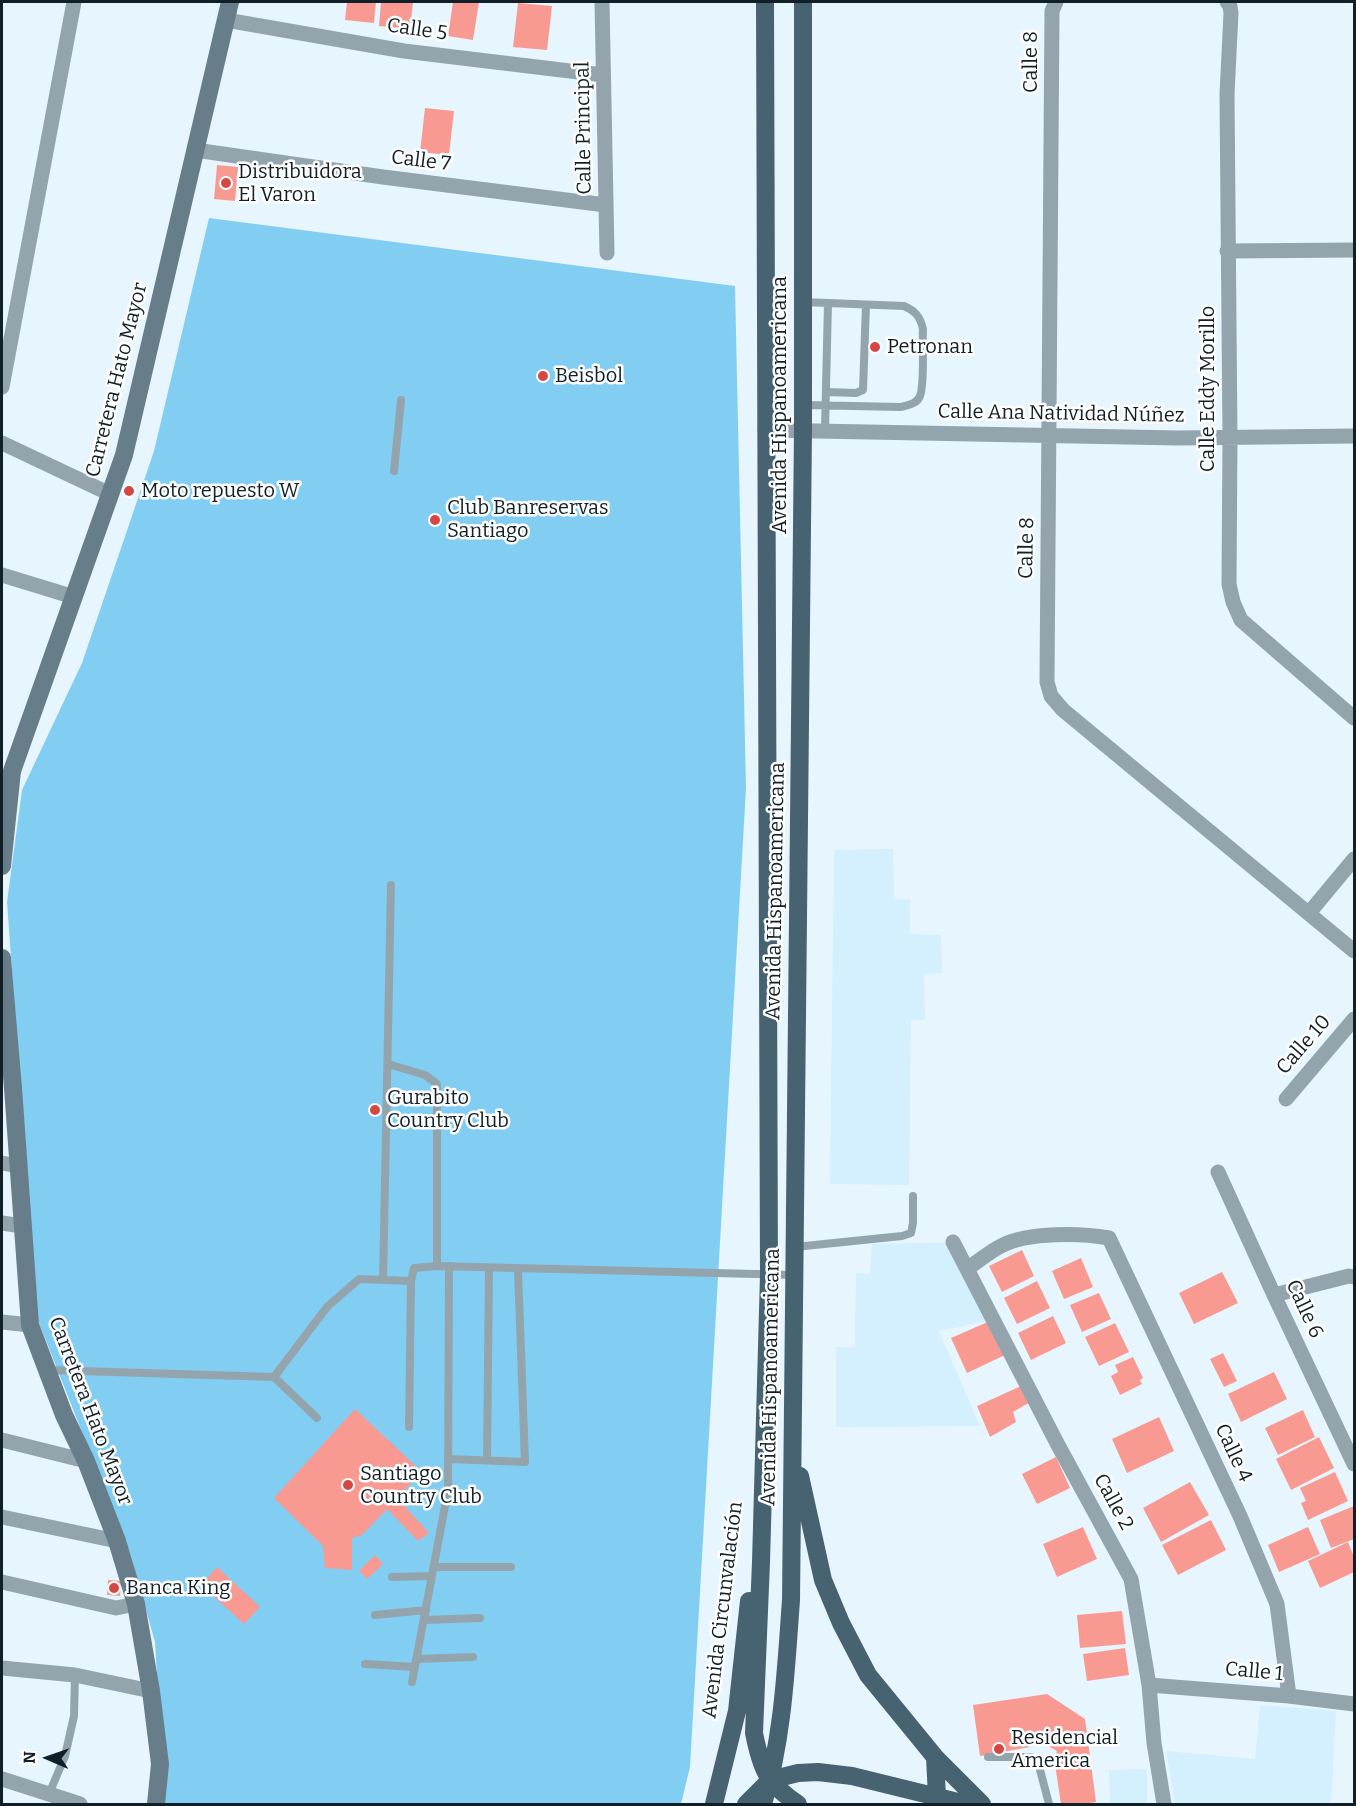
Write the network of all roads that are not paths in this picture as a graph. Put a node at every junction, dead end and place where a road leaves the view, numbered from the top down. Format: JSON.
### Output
{"nodes":[{"id":1,"x":74,"y":2,"type":"edge"},
{"id":2,"x":602,"y":2,"type":"edge"},
{"id":3,"x":765,"y":2,"type":"edge"},
{"id":4,"x":803,"y":2,"type":"edge"},
{"id":5,"x":1055,"y":2,"type":"edge"},
{"id":6,"x":1228,"y":4,"type":"edge"},
{"id":7,"x":228,"y":6,"type":"edge"},
{"id":8,"x":603,"y":75,"type":"junction"},
{"id":9,"x":195,"y":150,"type":"junction"},
{"id":10,"x":606,"y":205,"type":"junction"},
{"id":11,"x":1354,"y":250,"type":"edge"},
{"id":12,"x":1227,"y":251,"type":"junction"},
{"id":13,"x":607,"y":253,"type":"dead end"},
{"id":14,"x":803,"y":302,"type":"junction"},
{"id":15,"x":828,"y":303,"type":"junction"},
{"id":16,"x":866,"y":305,"type":"junction"},
{"id":17,"x":4,"y":365,"type":"edge"},
{"id":18,"x":2,"y":387,"type":"edge"},
{"id":19,"x":826,"y":392,"type":"junction"},
{"id":20,"x":401,"y":400,"type":"dead end"},
{"id":21,"x":802,"y":405,"type":"junction"},
{"id":22,"x":826,"y":405,"type":"junction"},
{"id":23,"x":802,"y":429,"type":"junction"},
{"id":24,"x":765,"y":430,"type":"junction"},
{"id":25,"x":825,"y":430,"type":"junction"},
{"id":26,"x":1049,"y":436,"type":"junction"},
{"id":27,"x":1354,"y":436,"type":"edge"},
{"id":28,"x":1230,"y":438,"type":"junction"},
{"id":29,"x":2,"y":443,"type":"edge"},
{"id":30,"x":394,"y":471,"type":"dead end"},
{"id":31,"x":110,"y":494,"type":"junction"},
{"id":32,"x":2,"y":575,"type":"edge"},
{"id":33,"x":74,"y":597,"type":"junction"},
{"id":34,"x":1354,"y":718,"type":"edge"},
{"id":35,"x":5,"y":802,"type":"edge"},
{"id":36,"x":1354,"y":859,"type":"edge"},
{"id":37,"x":2,"y":866,"type":"edge"},
{"id":38,"x":392,"y":885,"type":"dead end"},
{"id":39,"x":1309,"y":913,"type":"junction"},
{"id":40,"x":1354,"y":951,"type":"edge"},
{"id":41,"x":2,"y":958,"type":"edge"},
{"id":42,"x":1354,"y":1019,"type":"edge"},
{"id":43,"x":388,"y":1064,"type":"junction"},
{"id":44,"x":7,"y":1087,"type":"edge"},
{"id":45,"x":1286,"y":1099,"type":"dead end"},
{"id":46,"x":10,"y":1165,"type":"edge"},
{"id":47,"x":1218,"y":1172,"type":"dead end"},
{"id":48,"x":913,"y":1196,"type":"dead end"},
{"id":49,"x":2,"y":1222,"type":"edge"},
{"id":50,"x":22,"y":1226,"type":"junction"},
{"id":51,"x":954,"y":1242,"type":"dead end"},
{"id":52,"x":795,"y":1247,"type":"junction"},
{"id":53,"x":437,"y":1266,"type":"junction"},
{"id":54,"x":449,"y":1266,"type":"junction"},
{"id":55,"x":489,"y":1268,"type":"junction"},
{"id":56,"x":518,"y":1269,"type":"junction"},
{"id":57,"x":967,"y":1269,"type":"junction"},
{"id":58,"x":769,"y":1275,"type":"junction"},
{"id":59,"x":795,"y":1275,"type":"junction"},
{"id":60,"x":1354,"y":1277,"type":"edge"},
{"id":61,"x":383,"y":1280,"type":"junction"},
{"id":62,"x":411,"y":1281,"type":"junction"},
{"id":63,"x":1274,"y":1295,"type":"junction"},
{"id":64,"x":2,"y":1322,"type":"edge"},
{"id":65,"x":30,"y":1325,"type":"junction"},
{"id":66,"x":47,"y":1370,"type":"junction"},
{"id":67,"x":274,"y":1377,"type":"junction"},
{"id":68,"x":317,"y":1418,"type":"dead end"},
{"id":69,"x":409,"y":1427,"type":"dead end"},
{"id":70,"x":2,"y":1440,"type":"edge"},
{"id":71,"x":793,"y":1445,"type":"junction"},
{"id":72,"x":763,"y":1456,"type":"junction"},
{"id":73,"x":449,"y":1459,"type":"junction"},
{"id":74,"x":487,"y":1460,"type":"junction"},
{"id":75,"x":86,"y":1461,"type":"junction"},
{"id":76,"x":1354,"y":1464,"type":"edge"},
{"id":77,"x":2,"y":1517,"type":"edge"},
{"id":78,"x":117,"y":1541,"type":"junction"},
{"id":79,"x":434,"y":1567,"type":"junction"},
{"id":80,"x":511,"y":1567,"type":"dead end"},
{"id":81,"x":432,"y":1576,"type":"junction"},
{"id":82,"x":392,"y":1577,"type":"dead end"},
{"id":83,"x":2,"y":1582,"type":"edge"},
{"id":84,"x":135,"y":1604,"type":"junction"},
{"id":85,"x":426,"y":1610,"type":"junction"},
{"id":86,"x":375,"y":1615,"type":"dead end"},
{"id":87,"x":480,"y":1618,"type":"dead end"},
{"id":88,"x":424,"y":1620,"type":"junction"},
{"id":89,"x":473,"y":1657,"type":"dead end"},
{"id":90,"x":416,"y":1663,"type":"junction"},
{"id":91,"x":365,"y":1664,"type":"dead end"},
{"id":92,"x":2,"y":1668,"type":"edge"},
{"id":93,"x":75,"y":1675,"type":"junction"},
{"id":94,"x":412,"y":1682,"type":"dead end"},
{"id":95,"x":1149,"y":1685,"type":"junction"},
{"id":96,"x":151,"y":1691,"type":"junction"},
{"id":97,"x":1289,"y":1696,"type":"junction"},
{"id":98,"x":1354,"y":1704,"type":"edge"},
{"id":99,"x":936,"y":1757,"type":"junction"},
{"id":100,"x":988,"y":1757,"type":"dead end"},
{"id":101,"x":2,"y":1779,"type":"edge"},
{"id":102,"x":770,"y":1780,"type":"junction"},
{"id":103,"x":49,"y":1794,"type":"junction"},
{"id":104,"x":937,"y":1801,"type":"edge"},
{"id":105,"x":80,"y":1804,"type":"edge"},
{"id":106,"x":156,"y":1804,"type":"edge"},
{"id":107,"x":714,"y":1804,"type":"edge"},
{"id":108,"x":746,"y":1804,"type":"edge"},
{"id":109,"x":762,"y":1804,"type":"edge"},
{"id":110,"x":798,"y":1804,"type":"edge"},
{"id":111,"x":966,"y":1804,"type":"edge"},
{"id":112,"x":982,"y":1804,"type":"edge"},
{"id":113,"x":1049,"y":1804,"type":"edge"},
{"id":114,"x":1164,"y":1804,"type":"edge"}],
"edges":[{"from":1,"to":17,"type":"street"},
{"from":2,"to":8,"type":"street","name":"Calle Principal"},
{"from":3,"to":24,"type":"main road","name":"Avenida Hispanoamericana"},
{"from":4,"to":14,"type":"main road","name":"Avenida Hispanoamericana"},
{"from":5,"to":26,"type":"street","name":"Calle 8"},
{"from":6,"to":12,"type":"street","name":"Calle Eddy Morillo"},
{"from":7,"to":8,"type":"street","name":"Calle 5"},
{"from":7,"to":9,"type":"street","name":"Carretera Hato Mayor"},
{"from":8,"to":10,"type":"street","name":"Calle Principal"},
{"from":9,"to":10,"type":"street","name":"Calle 7"},
{"from":9,"to":31,"type":"street","name":"Carretera Hato Mayor"},
{"from":10,"to":13,"type":"street","name":"Calle Principal"},
{"from":11,"to":12,"type":"street"},
{"from":12,"to":28,"type":"street","name":"Calle Eddy Morillo"},
{"from":14,"to":15,"type":"lane"},
{"from":14,"to":21,"type":"main road","name":"Avenida Hispanoamericana"},
{"from":15,"to":16,"type":"lane"},
{"from":15,"to":19,"type":"lane"},
{"from":16,"to":19,"type":"lane"},
{"from":16,"to":22,"type":"lane"},
{"from":17,"to":18,"type":"street"},
{"from":19,"to":22,"type":"lane"},
{"from":20,"to":30,"type":"lane"},
{"from":21,"to":22,"type":"lane"},
{"from":21,"to":23,"type":"main road","name":"Avenida Hispanoamericana"},
{"from":22,"to":25,"type":"lane"},
{"from":23,"to":24,"type":"street","name":"Calle Ana Natividad Núñez"},
{"from":23,"to":25,"type":"street","name":"Calle Ana Natividad Núñez"},
{"from":23,"to":52,"type":"main road","name":"Avenida Hispanoamericana"},
{"from":24,"to":58,"type":"main road","name":"Avenida Hispanoamericana"},
{"from":25,"to":26,"type":"street","name":"Calle Ana Natividad Núñez"},
{"from":26,"to":28,"type":"street","name":"Calle Ana Natividad Núñez"},
{"from":26,"to":39,"type":"street","name":"Calle 8"},
{"from":27,"to":28,"type":"street","name":"Calle Ana Natividad Núñez"},
{"from":28,"to":34,"type":"street","name":"Calle Eddy Morillo"},
{"from":29,"to":31,"type":"street"},
{"from":31,"to":33,"type":"street","name":"Carretera Hato Mayor"},
{"from":32,"to":33,"type":"street"},
{"from":33,"to":35,"type":"street","name":"Carretera Hato Mayor"},
{"from":35,"to":37,"type":"street","name":"Carretera Hato Mayor"},
{"from":36,"to":39,"type":"street"},
{"from":38,"to":43,"type":"lane"},
{"from":39,"to":40,"type":"street","name":"Calle 8"},
{"from":41,"to":44,"type":"street","name":"Carretera Hato Mayor"},
{"from":42,"to":45,"type":"street","name":"Calle 10"},
{"from":43,"to":53,"type":"lane"},
{"from":43,"to":61,"type":"lane"},
{"from":44,"to":46,"type":"street","name":"Carretera Hato Mayor"},
{"from":46,"to":50,"type":"street","name":"Carretera Hato Mayor"},
{"from":47,"to":63,"type":"street","name":"Calle 6"},
{"from":48,"to":52,"type":"lane"},
{"from":49,"to":50,"type":"street"},
{"from":50,"to":65,"type":"street","name":"Carretera Hato Mayor"},
{"from":51,"to":57,"type":"street","name":"Calle 2"},
{"from":52,"to":59,"type":"main road","name":"Avenida Hispanoamericana"},
{"from":53,"to":54,"type":"lane"},
{"from":53,"to":62,"type":"lane"},
{"from":54,"to":55,"type":"lane"},
{"from":54,"to":73,"type":"lane"},
{"from":55,"to":56,"type":"lane"},
{"from":55,"to":74,"type":"lane"},
{"from":56,"to":58,"type":"lane"},
{"from":56,"to":74,"type":"lane"},
{"from":57,"to":95,"type":"street","name":"Calle 2"},
{"from":57,"to":97,"type":"street","name":"Calle 4"},
{"from":58,"to":59,"type":"lane"},
{"from":58,"to":72,"type":"main road","name":"Avenida Hispanoamericana"},
{"from":59,"to":71,"type":"main road","name":"Avenida Hispanoamericana"},
{"from":60,"to":63,"type":"street"},
{"from":61,"to":62,"type":"lane"},
{"from":61,"to":67,"type":"lane"},
{"from":62,"to":69,"type":"lane"},
{"from":63,"to":76,"type":"street","name":"Calle 6"},
{"from":64,"to":65,"type":"street"},
{"from":65,"to":66,"type":"street","name":"Carretera Hato Mayor"},
{"from":66,"to":67,"type":"lane"},
{"from":66,"to":75,"type":"street","name":"Carretera Hato Mayor"},
{"from":67,"to":68,"type":"lane"},
{"from":70,"to":75,"type":"street"},
{"from":71,"to":99,"type":"main road"},
{"from":71,"to":102,"type":"main road","name":"Avenida Hispanoamericana"},
{"from":72,"to":102,"type":"main road"},
{"from":72,"to":107,"type":"main road","name":"Avenida Circunvalación"},
{"from":73,"to":74,"type":"lane"},
{"from":73,"to":79,"type":"lane"},
{"from":75,"to":78,"type":"street","name":"Carretera Hato Mayor"},
{"from":77,"to":78,"type":"street"},
{"from":78,"to":84,"type":"street","name":"Carretera Hato Mayor"},
{"from":79,"to":80,"type":"lane"},
{"from":79,"to":81,"type":"lane"},
{"from":81,"to":82,"type":"lane"},
{"from":81,"to":85,"type":"lane"},
{"from":83,"to":84,"type":"street"},
{"from":84,"to":96,"type":"street","name":"Carretera Hato Mayor"},
{"from":85,"to":86,"type":"lane"},
{"from":85,"to":88,"type":"lane"},
{"from":87,"to":88,"type":"lane"},
{"from":88,"to":90,"type":"lane"},
{"from":89,"to":90,"type":"lane"},
{"from":90,"to":91,"type":"lane"},
{"from":90,"to":94,"type":"lane"},
{"from":92,"to":93,"type":"street"},
{"from":93,"to":96,"type":"street"},
{"from":93,"to":103,"type":"lane"},
{"from":95,"to":97,"type":"street","name":"Calle 1"},
{"from":95,"to":114,"type":"street","name":"Calle 2"},
{"from":96,"to":106,"type":"street","name":"Carretera Hato Mayor"},
{"from":97,"to":98,"type":"street","name":"Calle 1"},
{"from":99,"to":104,"type":"main road"},
{"from":99,"to":112,"type":"main road"},
{"from":100,"to":113,"type":"lane"},
{"from":101,"to":103,"type":"street"},
{"from":102,"to":104,"type":"main road"},
{"from":102,"to":108,"type":"main road"},
{"from":102,"to":109,"type":"main road","name":"Avenida Hispanoamericana"},
{"from":102,"to":110,"type":"main road"},
{"from":103,"to":105,"type":"street"},
{"from":104,"to":111,"type":"main road"}]}
